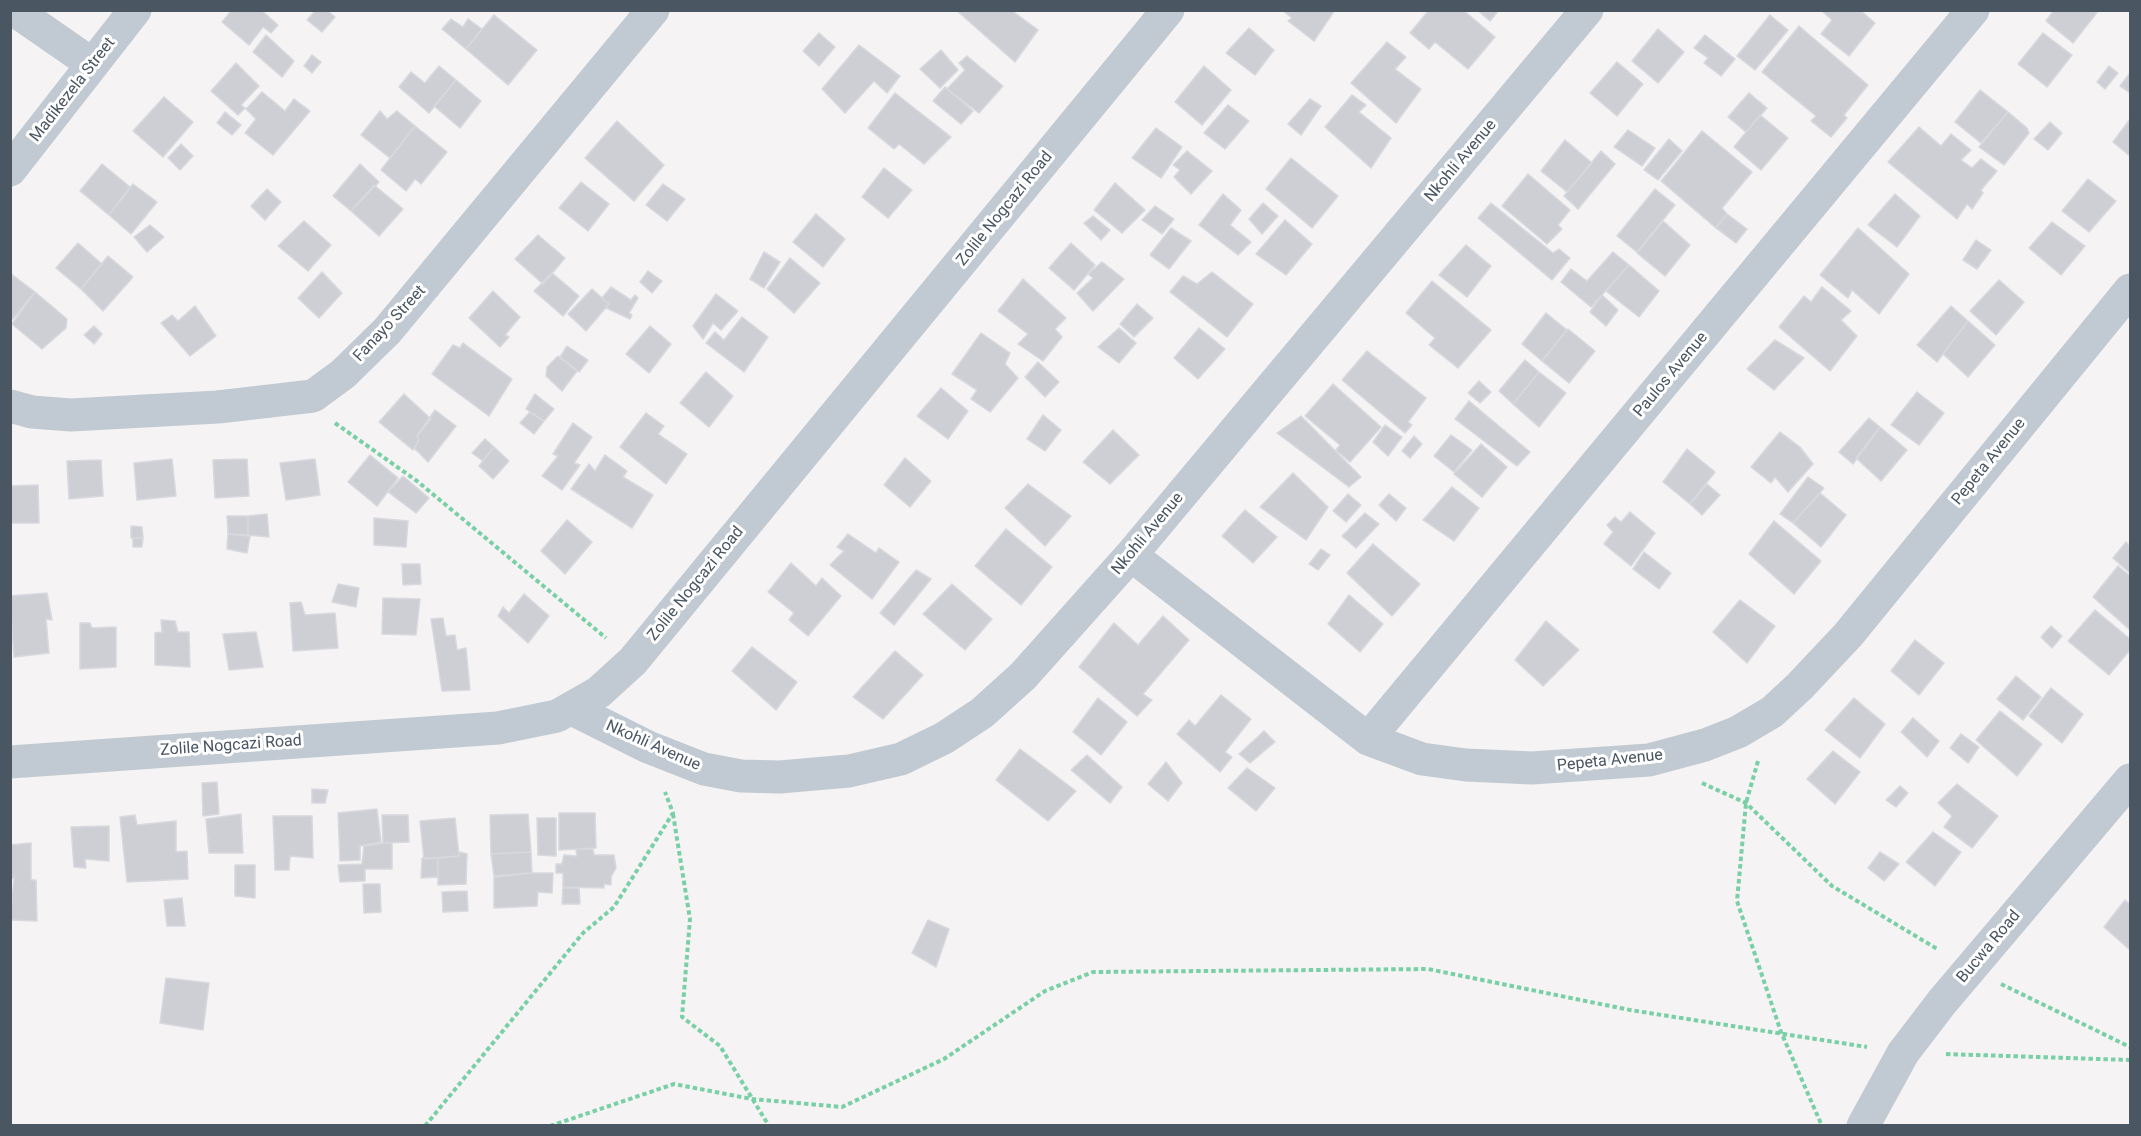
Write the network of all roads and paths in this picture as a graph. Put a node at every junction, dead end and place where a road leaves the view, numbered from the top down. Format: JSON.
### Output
{"nodes":[{"id":1,"x":14,"y":10,"type":"edge"},
{"id":2,"x":135,"y":10,"type":"edge"},
{"id":3,"x":653,"y":10,"type":"edge"},
{"id":4,"x":1168,"y":10,"type":"edge"},
{"id":5,"x":1587,"y":10,"type":"edge"},
{"id":6,"x":1973,"y":10,"type":"edge"},
{"id":7,"x":92,"y":64,"type":"junction"},
{"id":8,"x":10,"y":170,"type":"edge"},
{"id":9,"x":2130,"y":290,"type":"edge"},
{"id":10,"x":314,"y":396,"type":"junction"},
{"id":11,"x":10,"y":406,"type":"edge"},
{"id":12,"x":1131,"y":555,"type":"junction"},
{"id":13,"x":633,"y":661,"type":"junction"},
{"id":14,"x":572,"y":709,"type":"junction"},
{"id":15,"x":1772,"y":712,"type":"junction"},
{"id":16,"x":1368,"y":739,"type":"junction"},
{"id":17,"x":648,"y":747,"type":"junction"},
{"id":18,"x":1649,"y":760,"type":"junction"},
{"id":19,"x":10,"y":762,"type":"edge"},
{"id":20,"x":2130,"y":780,"type":"edge"},
{"id":21,"x":1746,"y":803,"type":"junction"},
{"id":22,"x":673,"y":813,"type":"junction"},
{"id":23,"x":1970,"y":969,"type":"junction"},
{"id":24,"x":1781,"y":1032,"type":"junction"},
{"id":25,"x":2130,"y":1047,"type":"edge"},
{"id":26,"x":1904,"y":1053,"type":"junction"},
{"id":27,"x":2130,"y":1060,"type":"edge"},
{"id":28,"x":752,"y":1099,"type":"junction"},
{"id":29,"x":425,"y":1125,"type":"edge"},
{"id":30,"x":550,"y":1125,"type":"edge"},
{"id":31,"x":769,"y":1125,"type":"edge"},
{"id":32,"x":1822,"y":1125,"type":"edge"},
{"id":33,"x":1863,"y":1125,"type":"edge"}],
"edges":[{"from":1,"to":7,"type":"street"},
{"from":2,"to":7,"type":"street","name":"Madikezela Street"},
{"from":3,"to":10,"type":"street","name":"Fanayo Street"},
{"from":4,"to":13,"type":"street","name":"Zolile Nogcazi Road"},
{"from":5,"to":12,"type":"street","name":"Nkohli Avenue"},
{"from":6,"to":16,"type":"street","name":"Paulos Avenue"},
{"from":7,"to":8,"type":"street","name":"Madikezela Street"},
{"from":9,"to":15,"type":"street","name":"Pepeta Avenue"},
{"from":10,"to":11,"type":"street"},
{"from":10,"to":13,"type":"path"},
{"from":12,"to":16,"type":"street","name":"Pepeta Avenue"},
{"from":12,"to":17,"type":"street","name":"Nkohli Avenue"},
{"from":13,"to":14,"type":"street","name":"Zolile Nogcazi Road"},
{"from":14,"to":17,"type":"street","name":"Nkohli Avenue"},
{"from":14,"to":19,"type":"street","name":"Zolile Nogcazi Road"},
{"from":15,"to":18,"type":"street","name":"Pepeta Avenue"},
{"from":15,"to":21,"type":"path"},
{"from":16,"to":18,"type":"street","name":"Pepeta Avenue"},
{"from":17,"to":22,"type":"path"},
{"from":18,"to":21,"type":"path"},
{"from":20,"to":23,"type":"street","name":"Bucwa Road"},
{"from":21,"to":23,"type":"path"},
{"from":21,"to":24,"type":"path"},
{"from":22,"to":28,"type":"path"},
{"from":22,"to":29,"type":"path"},
{"from":23,"to":25,"type":"path"},
{"from":23,"to":26,"type":"street","name":"Bucwa Road"},
{"from":24,"to":26,"type":"path"},
{"from":24,"to":28,"type":"path"},
{"from":24,"to":32,"type":"path"},
{"from":26,"to":27,"type":"path"},
{"from":26,"to":33,"type":"street","name":"Bucwa Road"},
{"from":28,"to":30,"type":"path"},
{"from":28,"to":31,"type":"path"}]}
